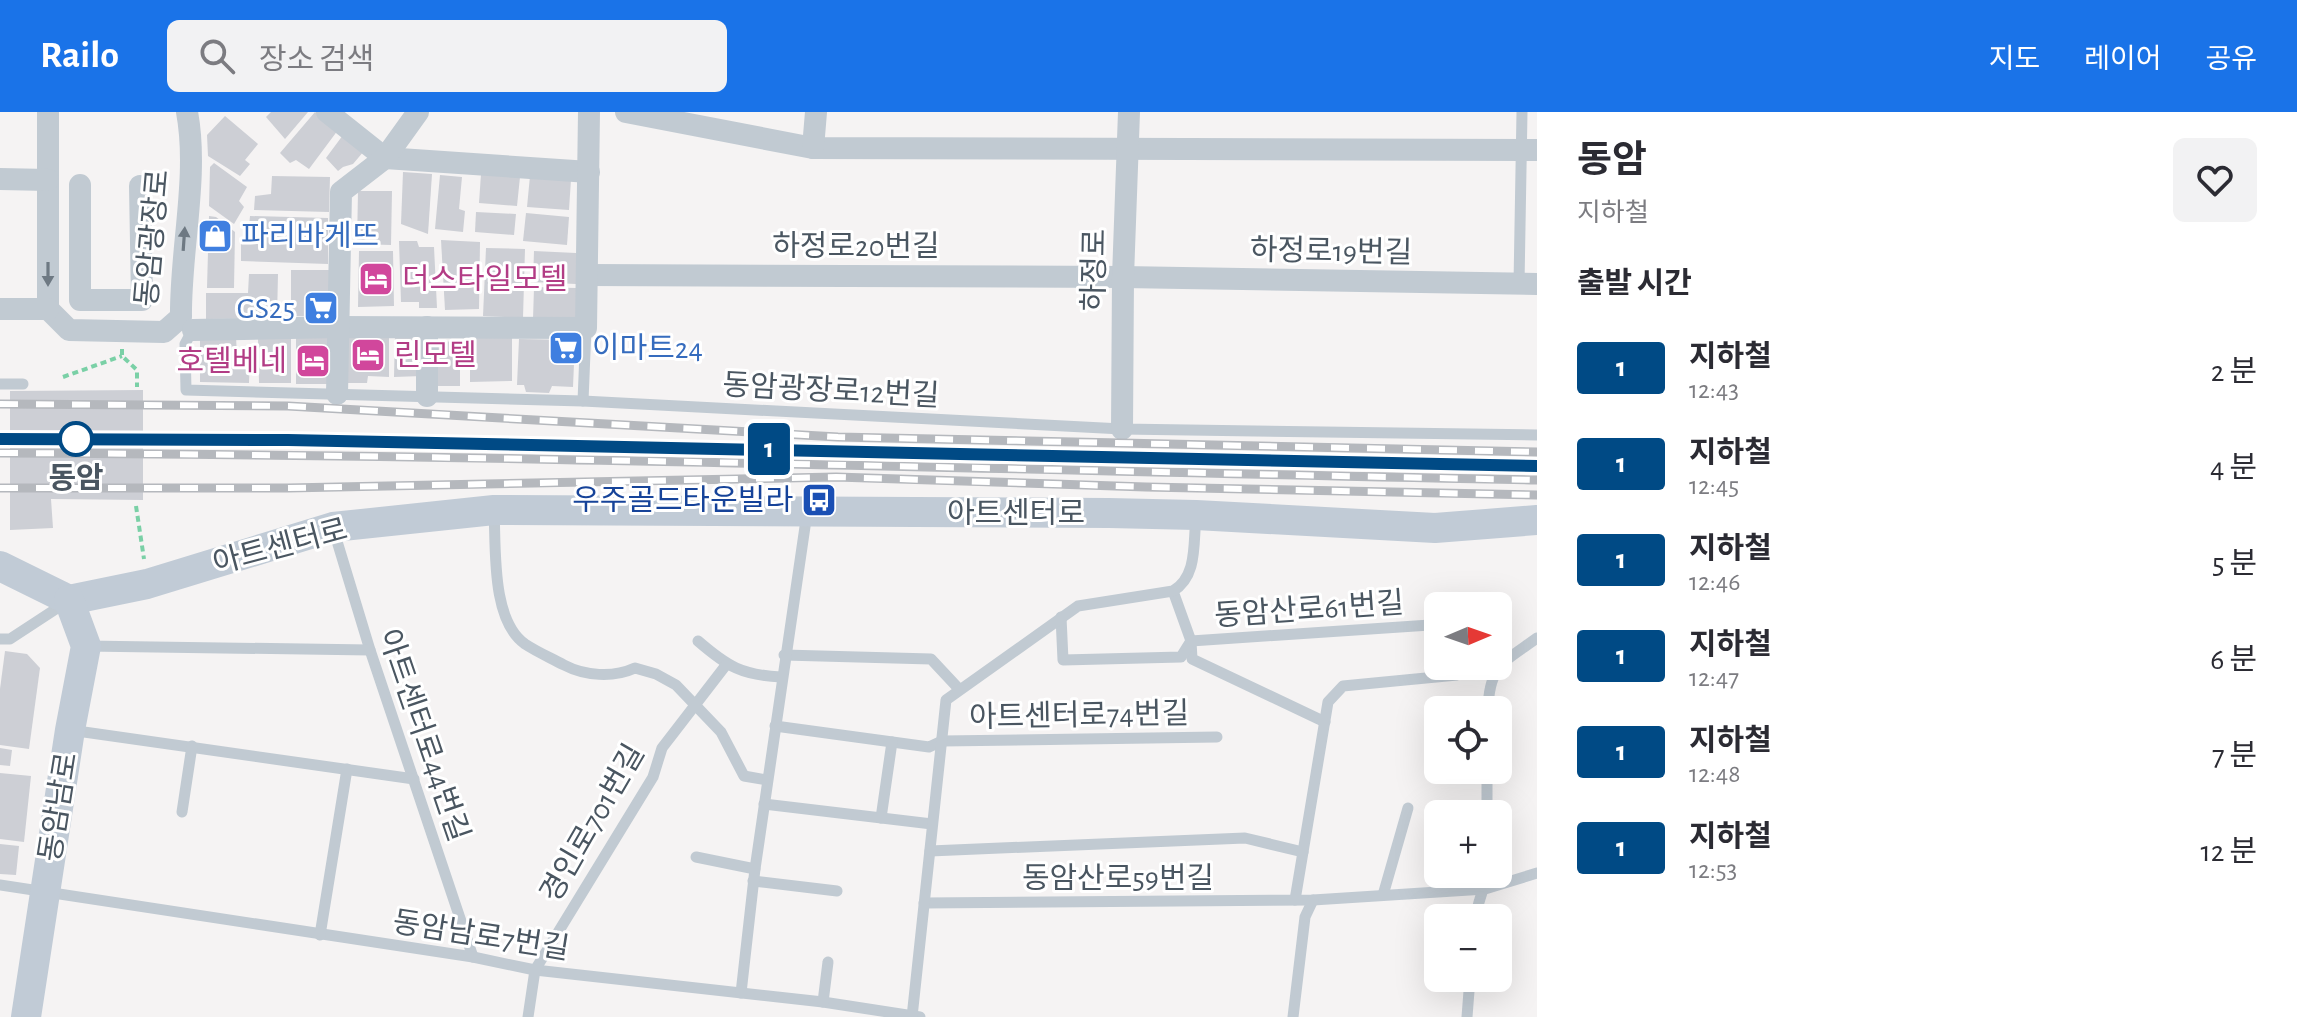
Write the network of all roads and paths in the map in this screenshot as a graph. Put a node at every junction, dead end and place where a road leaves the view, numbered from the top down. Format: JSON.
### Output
{"nodes":[{"id":1,"x":48,"y":112,"type":"edge"},
{"id":2,"x":187,"y":112,"type":"edge"},
{"id":3,"x":327,"y":112,"type":"edge"},
{"id":4,"x":418,"y":112,"type":"edge"},
{"id":5,"x":589,"y":112,"type":"edge"},
{"id":6,"x":626,"y":112,"type":"edge"},
{"id":7,"x":816,"y":112,"type":"edge"},
{"id":8,"x":1129,"y":112,"type":"edge"},
{"id":9,"x":1522,"y":112,"type":"edge"},
{"id":10,"x":813,"y":148,"type":"junction"},
{"id":11,"x":1128,"y":148,"type":"junction"},
{"id":12,"x":1530,"y":150,"type":"edge"},
{"id":13,"x":385,"y":158,"type":"junction"},
{"id":14,"x":589,"y":172,"type":"junction"},
{"id":15,"x":0,"y":179,"type":"edge"},
{"id":16,"x":48,"y":180,"type":"junction"},
{"id":17,"x":80,"y":185,"type":"dead end"},
{"id":18,"x":140,"y":186,"type":"dead end"},
{"id":19,"x":48,"y":214,"type":"junction"},
{"id":20,"x":80,"y":243,"type":"junction"},
{"id":21,"x":588,"y":275,"type":"junction"},
{"id":22,"x":1123,"y":277,"type":"junction"},
{"id":23,"x":1528,"y":284,"type":"edge"},
{"id":24,"x":142,"y":291,"type":"junction"},
{"id":25,"x":181,"y":291,"type":"junction"},
{"id":26,"x":0,"y":309,"type":"edge"},
{"id":27,"x":48,"y":309,"type":"junction"},
{"id":28,"x":187,"y":323,"type":"junction"},
{"id":29,"x":339,"y":327,"type":"junction"},
{"id":30,"x":427,"y":327,"type":"junction"},
{"id":31,"x":586,"y":328,"type":"junction"},
{"id":32,"x":63,"y":377,"type":"dead end"},
{"id":33,"x":0,"y":384,"type":"edge"},
{"id":34,"x":23,"y":384,"type":"dead end"},
{"id":35,"x":137,"y":387,"type":"dead end"},
{"id":36,"x":337,"y":394,"type":"junction"},
{"id":37,"x":427,"y":396,"type":"junction"},
{"id":38,"x":583,"y":401,"type":"junction"},
{"id":39,"x":1122,"y":429,"type":"junction"},
{"id":40,"x":1537,"y":435,"type":"edge"},
{"id":41,"x":136,"y":506,"type":"dead end"},
{"id":42,"x":494,"y":510,"type":"junction"},
{"id":43,"x":807,"y":512,"type":"junction"},
{"id":44,"x":1196,"y":515,"type":"junction"},
{"id":45,"x":1537,"y":520,"type":"edge"},
{"id":46,"x":333,"y":527,"type":"junction"},
{"id":47,"x":0,"y":566,"type":"edge"},
{"id":48,"x":147,"y":584,"type":"junction"},
{"id":49,"x":1173,"y":591,"type":"junction"},
{"id":50,"x":69,"y":600,"type":"junction"},
{"id":51,"x":1061,"y":617,"type":"junction"},
{"id":52,"x":1424,"y":625,"type":"edge"},
{"id":53,"x":1537,"y":638,"type":"edge"},
{"id":54,"x":0,"y":639,"type":"edge"},
{"id":55,"x":698,"y":641,"type":"dead end"},
{"id":56,"x":1191,"y":641,"type":"junction"},
{"id":57,"x":86,"y":646,"type":"junction"},
{"id":58,"x":370,"y":650,"type":"junction"},
{"id":59,"x":784,"y":655,"type":"junction"},
{"id":60,"x":726,"y":665,"type":"junction"},
{"id":61,"x":781,"y":677,"type":"junction"},
{"id":62,"x":1424,"y":678,"type":"edge"},
{"id":63,"x":959,"y":689,"type":"junction"},
{"id":64,"x":1488,"y":696,"type":"edge"},
{"id":65,"x":694,"y":706,"type":"junction"},
{"id":66,"x":1325,"y":722,"type":"junction"},
{"id":67,"x":775,"y":726,"type":"junction"},
{"id":68,"x":70,"y":730,"type":"junction"},
{"id":69,"x":1217,"y":737,"type":"dead end"},
{"id":70,"x":942,"y":741,"type":"junction"},
{"id":71,"x":892,"y":742,"type":"junction"},
{"id":72,"x":192,"y":746,"type":"junction"},
{"id":73,"x":347,"y":769,"type":"junction"},
{"id":74,"x":414,"y":779,"type":"junction"},
{"id":75,"x":767,"y":780,"type":"junction"},
{"id":76,"x":764,"y":804,"type":"junction"},
{"id":77,"x":1408,"y":808,"type":"dead end"},
{"id":78,"x":182,"y":812,"type":"dead end"},
{"id":79,"x":881,"y":818,"type":"junction"},
{"id":80,"x":932,"y":824,"type":"junction"},
{"id":81,"x":930,"y":851,"type":"junction"},
{"id":82,"x":1303,"y":852,"type":"junction"},
{"id":83,"x":696,"y":857,"type":"dead end"},
{"id":84,"x":1537,"y":873,"type":"edge"},
{"id":85,"x":754,"y":875,"type":"junction"},
{"id":86,"x":0,"y":885,"type":"edge"},
{"id":87,"x":1485,"y":889,"type":"junction"},
{"id":88,"x":837,"y":891,"type":"dead end"},
{"id":89,"x":45,"y":892,"type":"junction"},
{"id":90,"x":1383,"y":895,"type":"junction"},
{"id":91,"x":1295,"y":900,"type":"junction"},
{"id":92,"x":1313,"y":900,"type":"junction"},
{"id":93,"x":924,"y":903,"type":"junction"},
{"id":94,"x":1478,"y":904,"type":"edge"},
{"id":95,"x":320,"y":935,"type":"junction"},
{"id":96,"x":473,"y":957,"type":"junction"},
{"id":97,"x":828,"y":962,"type":"dead end"},
{"id":98,"x":535,"y":970,"type":"junction"},
{"id":99,"x":1469,"y":992,"type":"edge"},
{"id":100,"x":741,"y":993,"type":"junction"},
{"id":101,"x":823,"y":1002,"type":"junction"},
{"id":102,"x":26,"y":1017,"type":"edge"},
{"id":103,"x":528,"y":1017,"type":"edge"},
{"id":104,"x":912,"y":1017,"type":"edge"},
{"id":105,"x":920,"y":1017,"type":"edge"},
{"id":106,"x":1293,"y":1017,"type":"edge"},
{"id":107,"x":1467,"y":1017,"type":"edge"}],
"edges":[{"from":1,"to":16,"type":"street"},
{"from":25,"to":2,"type":"street","name":"동암광장로","one_way":true},
{"from":3,"to":13,"type":"street"},
{"from":4,"to":13,"type":"street"},
{"from":5,"to":14,"type":"street"},
{"from":6,"to":10,"type":"street"},
{"from":7,"to":10,"type":"street"},
{"from":8,"to":11,"type":"street","name":"하정로"},
{"from":9,"to":12,"type":"lane"},
{"from":10,"to":11,"type":"street"},
{"from":11,"to":12,"type":"street"},
{"from":11,"to":22,"type":"street","name":"하정로"},
{"from":12,"to":23,"type":"lane"},
{"from":13,"to":14,"type":"street"},
{"from":13,"to":29,"type":"street"},
{"from":14,"to":21,"type":"street"},
{"from":15,"to":16,"type":"street"},
{"from":16,"to":19,"type":"street"},
{"from":17,"to":20,"type":"street"},
{"from":18,"to":24,"type":"street"},
{"from":19,"to":20,"type":"street"},
{"from":19,"to":27,"type":"street","one_way":true},
{"from":20,"to":24,"type":"street"},
{"from":21,"to":22,"type":"street","name":"하정로20번길"},
{"from":21,"to":31,"type":"street"},
{"from":22,"to":23,"type":"street","name":"하정로19번길"},
{"from":22,"to":39,"type":"street","name":"하정로"},
{"from":24,"to":25,"type":"street"},
{"from":25,"to":28,"type":"street","name":"동암광장로"},
{"from":26,"to":27,"type":"street"},
{"from":27,"to":28,"type":"street","name":"동암광장로"},
{"from":28,"to":29,"type":"street"},
{"from":28,"to":36,"type":"lane","name":"동암광장로12번길"},
{"from":29,"to":30,"type":"street"},
{"from":29,"to":36,"type":"street"},
{"from":30,"to":31,"type":"street"},
{"from":30,"to":37,"type":"street"},
{"from":31,"to":38,"type":"lane"},
{"from":32,"to":35,"type":"path"},
{"from":33,"to":34,"type":"lane"},
{"from":36,"to":37,"type":"lane","name":"동암광장로12번길"},
{"from":37,"to":38,"type":"lane","name":"동암광장로12번길"},
{"from":38,"to":39,"type":"lane","name":"동암광장로12번길"},
{"from":39,"to":40,"type":"lane","name":"동암광장로12번길"},
{"from":41,"to":48,"type":"path"},
{"from":42,"to":43,"type":"street","name":"아트센터로"},
{"from":42,"to":46,"type":"street","name":"아트센터로"},
{"from":42,"to":65,"type":"lane"},
{"from":43,"to":44,"type":"street","name":"아트센터로"},
{"from":43,"to":59,"type":"lane"},
{"from":44,"to":45,"type":"street","name":"아트센터로"},
{"from":44,"to":49,"type":"lane"},
{"from":46,"to":48,"type":"street","name":"아트센터로"},
{"from":46,"to":58,"type":"lane","name":"아트센터로44번길"},
{"from":47,"to":50,"type":"street"},
{"from":48,"to":50,"type":"street","name":"아트센터로"},
{"from":49,"to":51,"type":"lane","name":"아트센터로74번길"},
{"from":49,"to":56,"type":"lane","name":"동암산로61번길"},
{"from":50,"to":54,"type":"lane"},
{"from":50,"to":57,"type":"street"},
{"from":51,"to":56,"type":"lane"},
{"from":51,"to":63,"type":"lane","name":"아트센터로74번길"},
{"from":52,"to":56,"type":"lane","name":"동암산로61번길"},
{"from":53,"to":64,"type":"lane"},
{"from":55,"to":60,"type":"lane"},
{"from":56,"to":66,"type":"lane","name":"동암산로61번길"},
{"from":57,"to":58,"type":"lane"},
{"from":57,"to":68,"type":"street","name":"동암남로"},
{"from":58,"to":74,"type":"lane","name":"아트센터로44번길"},
{"from":59,"to":61,"type":"lane"},
{"from":59,"to":63,"type":"lane"},
{"from":60,"to":61,"type":"lane"},
{"from":60,"to":65,"type":"lane","name":"경인로701번길"},
{"from":61,"to":67,"type":"lane"},
{"from":62,"to":66,"type":"lane"},
{"from":63,"to":70,"type":"lane","name":"아트센터로74번길"},
{"from":65,"to":75,"type":"lane"},
{"from":65,"to":98,"type":"lane","name":"경인로701번길"},
{"from":66,"to":82,"type":"lane"},
{"from":67,"to":71,"type":"lane"},
{"from":67,"to":75,"type":"lane"},
{"from":68,"to":72,"type":"lane"},
{"from":68,"to":89,"type":"street","name":"동암남로"},
{"from":69,"to":70,"type":"lane","name":"아트센터로74번길"},
{"from":70,"to":71,"type":"lane"},
{"from":70,"to":80,"type":"lane","name":"아트센터로74번길"},
{"from":71,"to":79,"type":"lane"},
{"from":72,"to":73,"type":"lane"},
{"from":72,"to":78,"type":"lane"},
{"from":73,"to":74,"type":"lane"},
{"from":73,"to":95,"type":"lane"},
{"from":74,"to":96,"type":"lane","name":"아트센터로44번길"},
{"from":75,"to":76,"type":"lane"},
{"from":76,"to":79,"type":"lane"},
{"from":76,"to":85,"type":"lane"},
{"from":77,"to":90,"type":"lane"},
{"from":79,"to":80,"type":"lane"},
{"from":80,"to":81,"type":"lane","name":"아트센터로74번길"},
{"from":81,"to":82,"type":"lane"},
{"from":81,"to":93,"type":"lane","name":"아트센터로74번길"},
{"from":82,"to":91,"type":"lane"},
{"from":83,"to":85,"type":"lane"},
{"from":84,"to":87,"type":"lane","name":"동암산로59번길"},
{"from":85,"to":88,"type":"lane"},
{"from":85,"to":100,"type":"lane"},
{"from":86,"to":89,"type":"lane","name":"동암남로7번길"},
{"from":87,"to":90,"type":"lane","name":"동암산로59번길"},
{"from":87,"to":94,"type":"lane"},
{"from":89,"to":95,"type":"lane","name":"동암남로7번길"},
{"from":89,"to":102,"type":"street","name":"동암남로"},
{"from":90,"to":92,"type":"lane","name":"동암산로59번길"},
{"from":91,"to":92,"type":"lane","name":"동암산로59번길"},
{"from":91,"to":93,"type":"lane","name":"동암산로59번길"},
{"from":92,"to":106,"type":"lane"},
{"from":93,"to":104,"type":"lane","name":"아트센터로74번길"},
{"from":95,"to":96,"type":"lane","name":"동암남로7번길"},
{"from":96,"to":98,"type":"lane","name":"동암남로7번길"},
{"from":97,"to":101,"type":"lane"},
{"from":98,"to":100,"type":"lane","name":"동암남로7번길"},
{"from":98,"to":103,"type":"lane","name":"경인로701번길"},
{"from":99,"to":107,"type":"lane"},
{"from":100,"to":101,"type":"lane","name":"동암남로7번길"},
{"from":101,"to":104,"type":"lane","name":"동암남로7번길"},
{"from":104,"to":105,"type":"lane","name":"동암남로7번길"}]}
